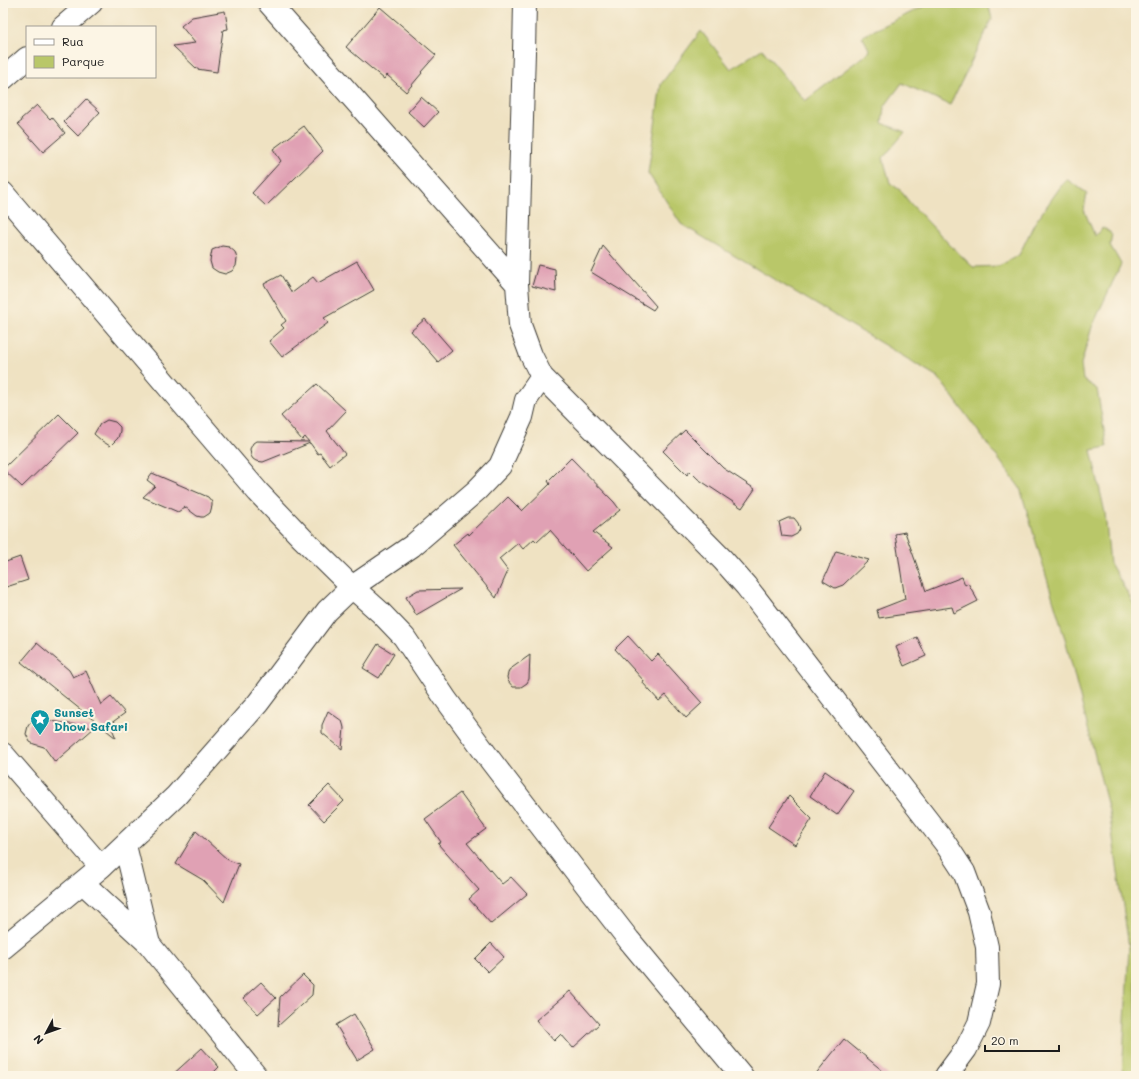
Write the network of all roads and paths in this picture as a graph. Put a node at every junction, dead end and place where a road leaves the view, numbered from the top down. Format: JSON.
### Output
{"nodes":[{"id":1,"x":91,"y":3,"type":"edge"},
{"id":2,"x":269,"y":3,"type":"edge"},
{"id":3,"x":525,"y":3,"type":"edge"},
{"id":4,"x":64,"y":26,"type":"edge"},
{"id":5,"x":26,"y":59,"type":"edge"},
{"id":6,"x":3,"y":79,"type":"edge"},
{"id":7,"x":3,"y":192,"type":"edge"},
{"id":8,"x":517,"y":284,"type":"junction"},
{"id":9,"x":542,"y":378,"type":"junction"},
{"id":10,"x":352,"y":586,"type":"junction"},
{"id":11,"x":3,"y":754,"type":"edge"},
{"id":12,"x":125,"y":845,"type":"junction"},
{"id":13,"x":101,"y":867,"type":"junction"},
{"id":14,"x":83,"y":883,"type":"junction"},
{"id":15,"x":149,"y":944,"type":"junction"},
{"id":16,"x":3,"y":948,"type":"edge"},
{"id":17,"x":256,"y":1076,"type":"edge"},
{"id":18,"x":742,"y":1076,"type":"edge"},
{"id":19,"x":946,"y":1076,"type":"edge"}],
"edges":[{"from":1,"to":4,"type":"street"},
{"from":2,"to":8,"type":"street"},
{"from":3,"to":8,"type":"street"},
{"from":5,"to":6,"type":"street"},
{"from":7,"to":10,"type":"street"},
{"from":8,"to":9,"type":"street"},
{"from":9,"to":10,"type":"street"},
{"from":9,"to":19,"type":"street"},
{"from":10,"to":12,"type":"street"},
{"from":10,"to":18,"type":"street"},
{"from":11,"to":13,"type":"street"},
{"from":12,"to":13,"type":"street"},
{"from":12,"to":15,"type":"street"},
{"from":13,"to":14,"type":"street"},
{"from":14,"to":15,"type":"street"},
{"from":14,"to":16,"type":"street"},
{"from":15,"to":17,"type":"street"}]}
